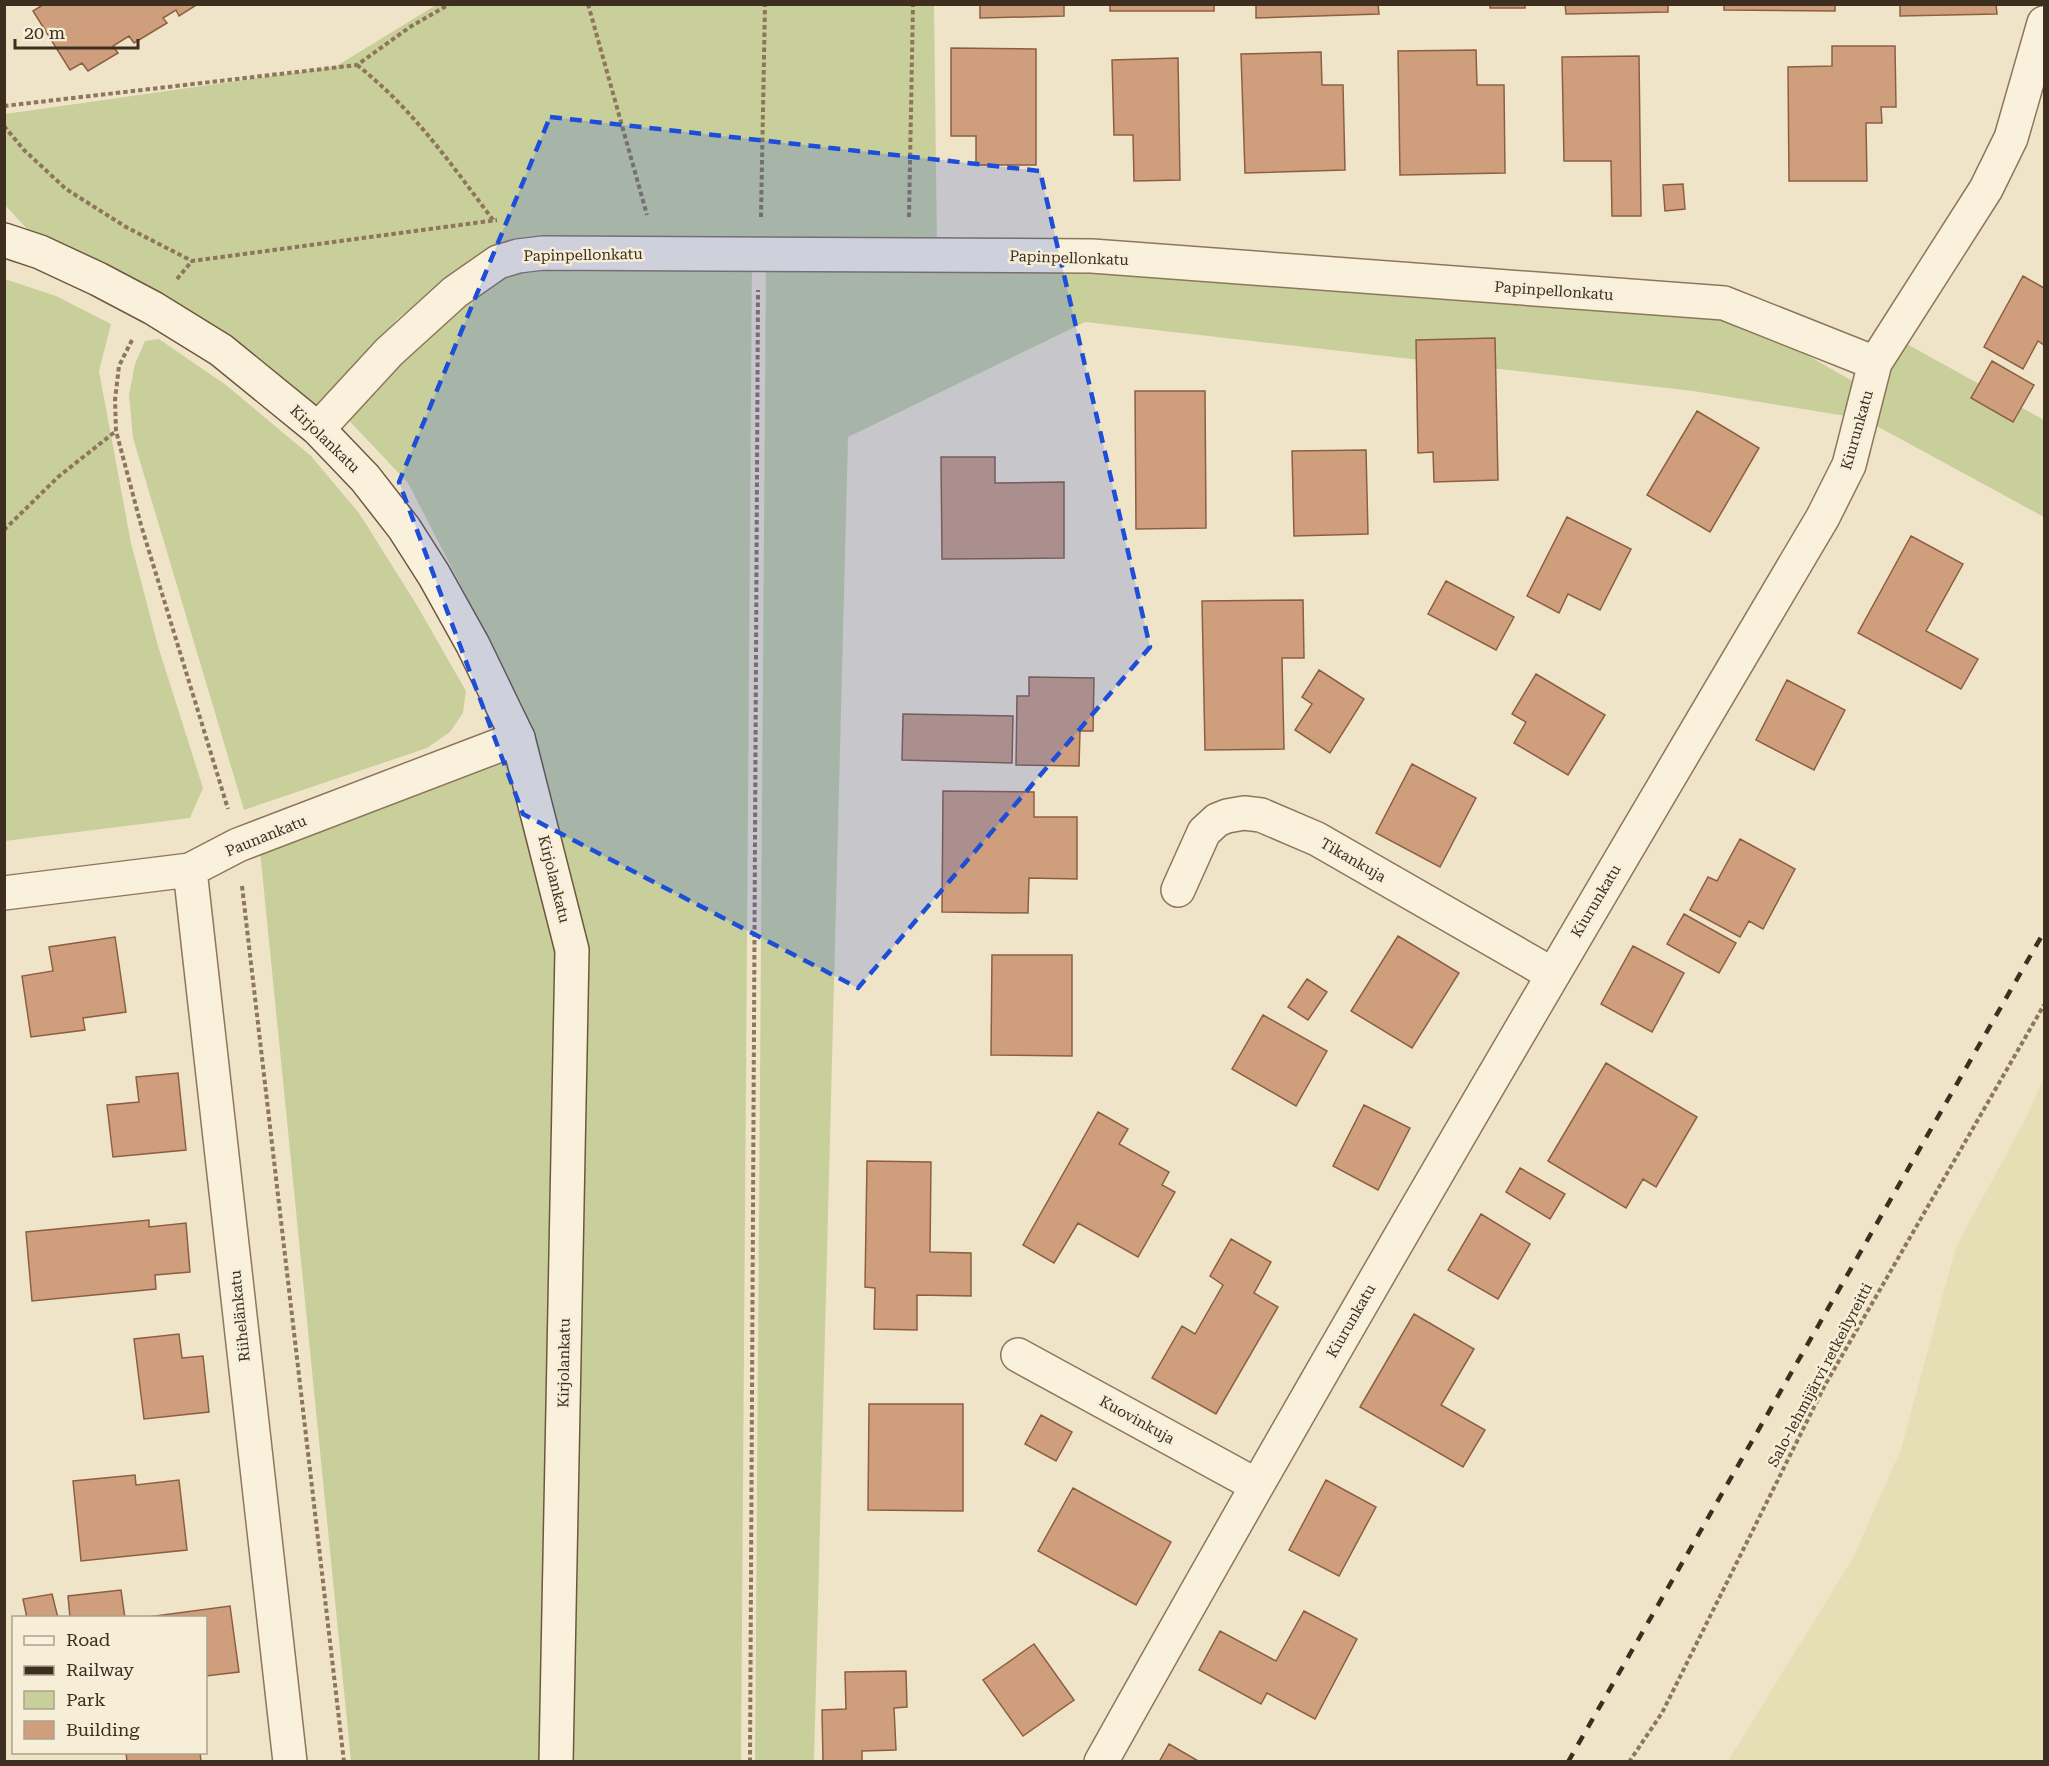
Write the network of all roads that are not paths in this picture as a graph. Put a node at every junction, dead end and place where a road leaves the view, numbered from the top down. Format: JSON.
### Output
{"nodes":[{"id":1,"x":2044,"y":23,"type":"edge"},
{"id":2,"x":4,"y":240,"type":"edge"},
{"id":3,"x":1875,"y":363,"type":"junction"},
{"id":4,"x":318,"y":429,"type":"junction"},
{"id":5,"x":518,"y":738,"type":"junction"},
{"id":6,"x":190,"y":870,"type":"junction"},
{"id":7,"x":1178,"y":890,"type":"dead end"},
{"id":8,"x":4,"y":893,"type":"edge"},
{"id":9,"x":1552,"y":974,"type":"junction"},
{"id":10,"x":1018,"y":1355,"type":"dead end"},
{"id":11,"x":1256,"y":1485,"type":"junction"},
{"id":12,"x":290,"y":1761,"type":"edge"},
{"id":13,"x":556,"y":1761,"type":"edge"},
{"id":14,"x":1101,"y":1761,"type":"edge"}],
"edges":[{"from":1,"to":3,"type":"street","name":"Kiurunkatu"},
{"from":2,"to":4,"type":"street","name":"Kirjolankatu"},
{"from":3,"to":4,"type":"street","name":"Papinpellonkatu"},
{"from":3,"to":9,"type":"street","name":"Kiurunkatu"},
{"from":4,"to":5,"type":"street","name":"Kirjolankatu"},
{"from":5,"to":6,"type":"street","name":"Paunankatu"},
{"from":5,"to":13,"type":"street","name":"Kirjolankatu"},
{"from":6,"to":8,"type":"street","name":"Paunankatu"},
{"from":6,"to":12,"type":"street","name":"Riihelänkatu"},
{"from":7,"to":9,"type":"street","name":"Tikankuja"},
{"from":9,"to":11,"type":"street","name":"Kiurunkatu"},
{"from":10,"to":11,"type":"street","name":"Kuovinkuja"},
{"from":11,"to":14,"type":"street","name":"Kiurunkatu"}]}
